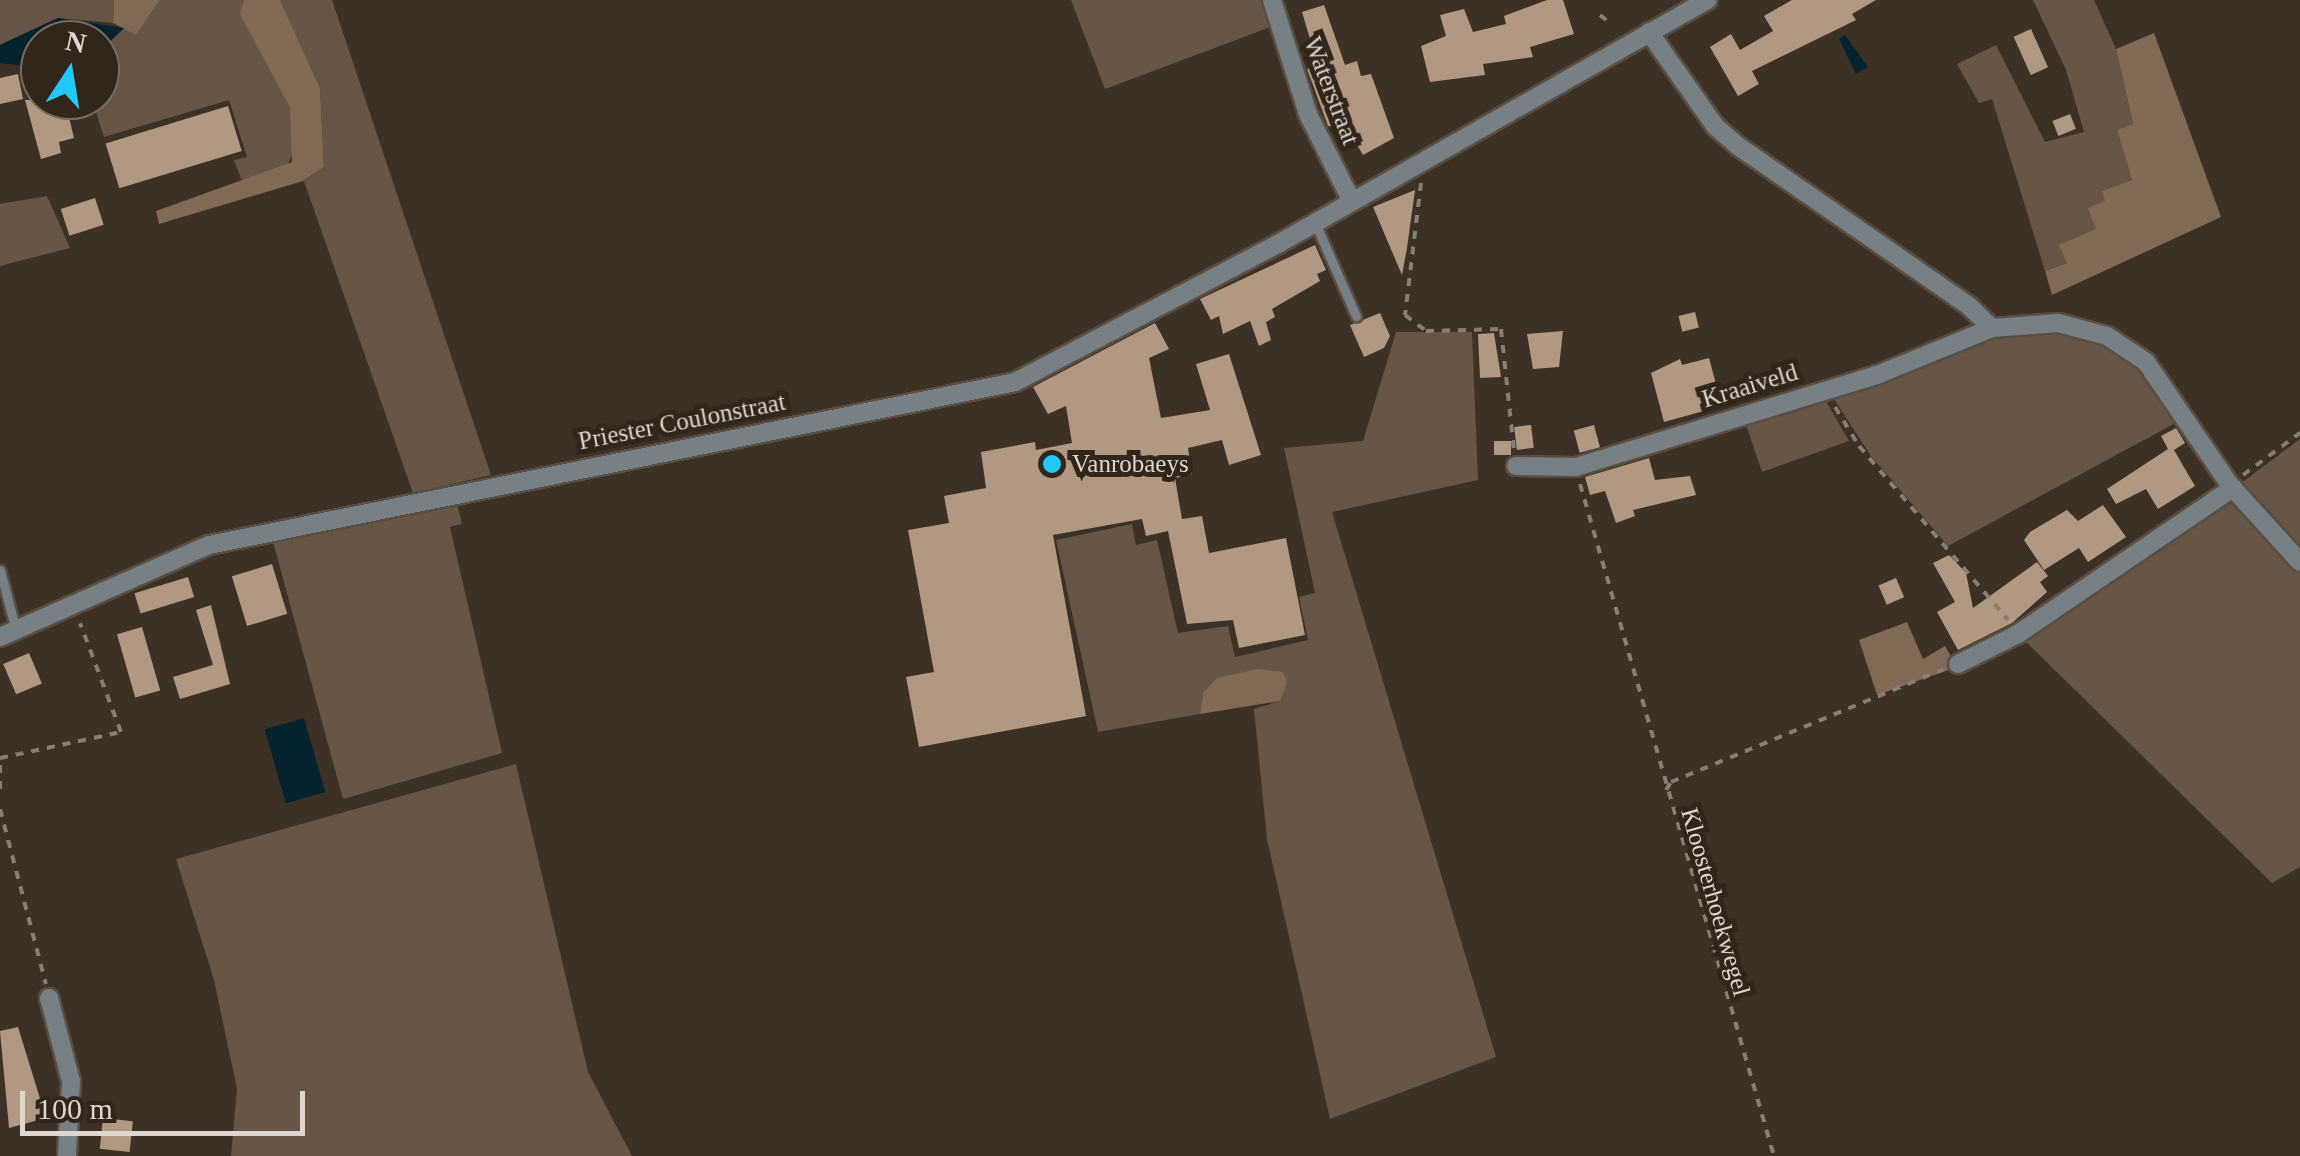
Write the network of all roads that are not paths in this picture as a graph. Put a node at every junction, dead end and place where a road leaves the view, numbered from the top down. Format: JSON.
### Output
{"nodes":[{"id":1,"x":1272,"y":0,"type":"edge"},
{"id":2,"x":1708,"y":0,"type":"edge"},
{"id":3,"x":1649,"y":32,"type":"junction"},
{"id":4,"x":1350,"y":198,"type":"junction"},
{"id":5,"x":1315,"y":223,"type":"junction"},
{"id":6,"x":1356,"y":316,"type":"dead end"},
{"id":7,"x":1992,"y":328,"type":"junction"},
{"id":8,"x":1516,"y":466,"type":"road end"},
{"id":9,"x":2232,"y":487,"type":"junction"},
{"id":10,"x":2300,"y":562,"type":"edge"},
{"id":11,"x":0,"y":570,"type":"edge"},
{"id":12,"x":8,"y":635,"type":"edge"},
{"id":13,"x":1958,"y":664,"type":"road end"},
{"id":14,"x":50,"y":998,"type":"road end"},
{"id":15,"x":67,"y":1156,"type":"edge"}],
"edges":[{"from":1,"to":4,"type":"street","name":"Waterstraat"},
{"from":2,"to":3,"type":"street","name":"Priester Coulonstraat"},
{"from":3,"to":4,"type":"street","name":"Priester Coulonstraat"},
{"from":3,"to":7,"type":"street"},
{"from":4,"to":5,"type":"street","name":"Priester Coulonstraat"},
{"from":5,"to":6,"type":"lane"},
{"from":5,"to":12,"type":"street","name":"Priester Coulonstraat"},
{"from":7,"to":8,"type":"street","name":"Kraaiveld"},
{"from":7,"to":9,"type":"street","name":"Kraaiveld"},
{"from":9,"to":10,"type":"street","name":"Kraaiveld"},
{"from":9,"to":13,"type":"street"},
{"from":11,"to":12,"type":"lane"},
{"from":14,"to":15,"type":"street"}]}
